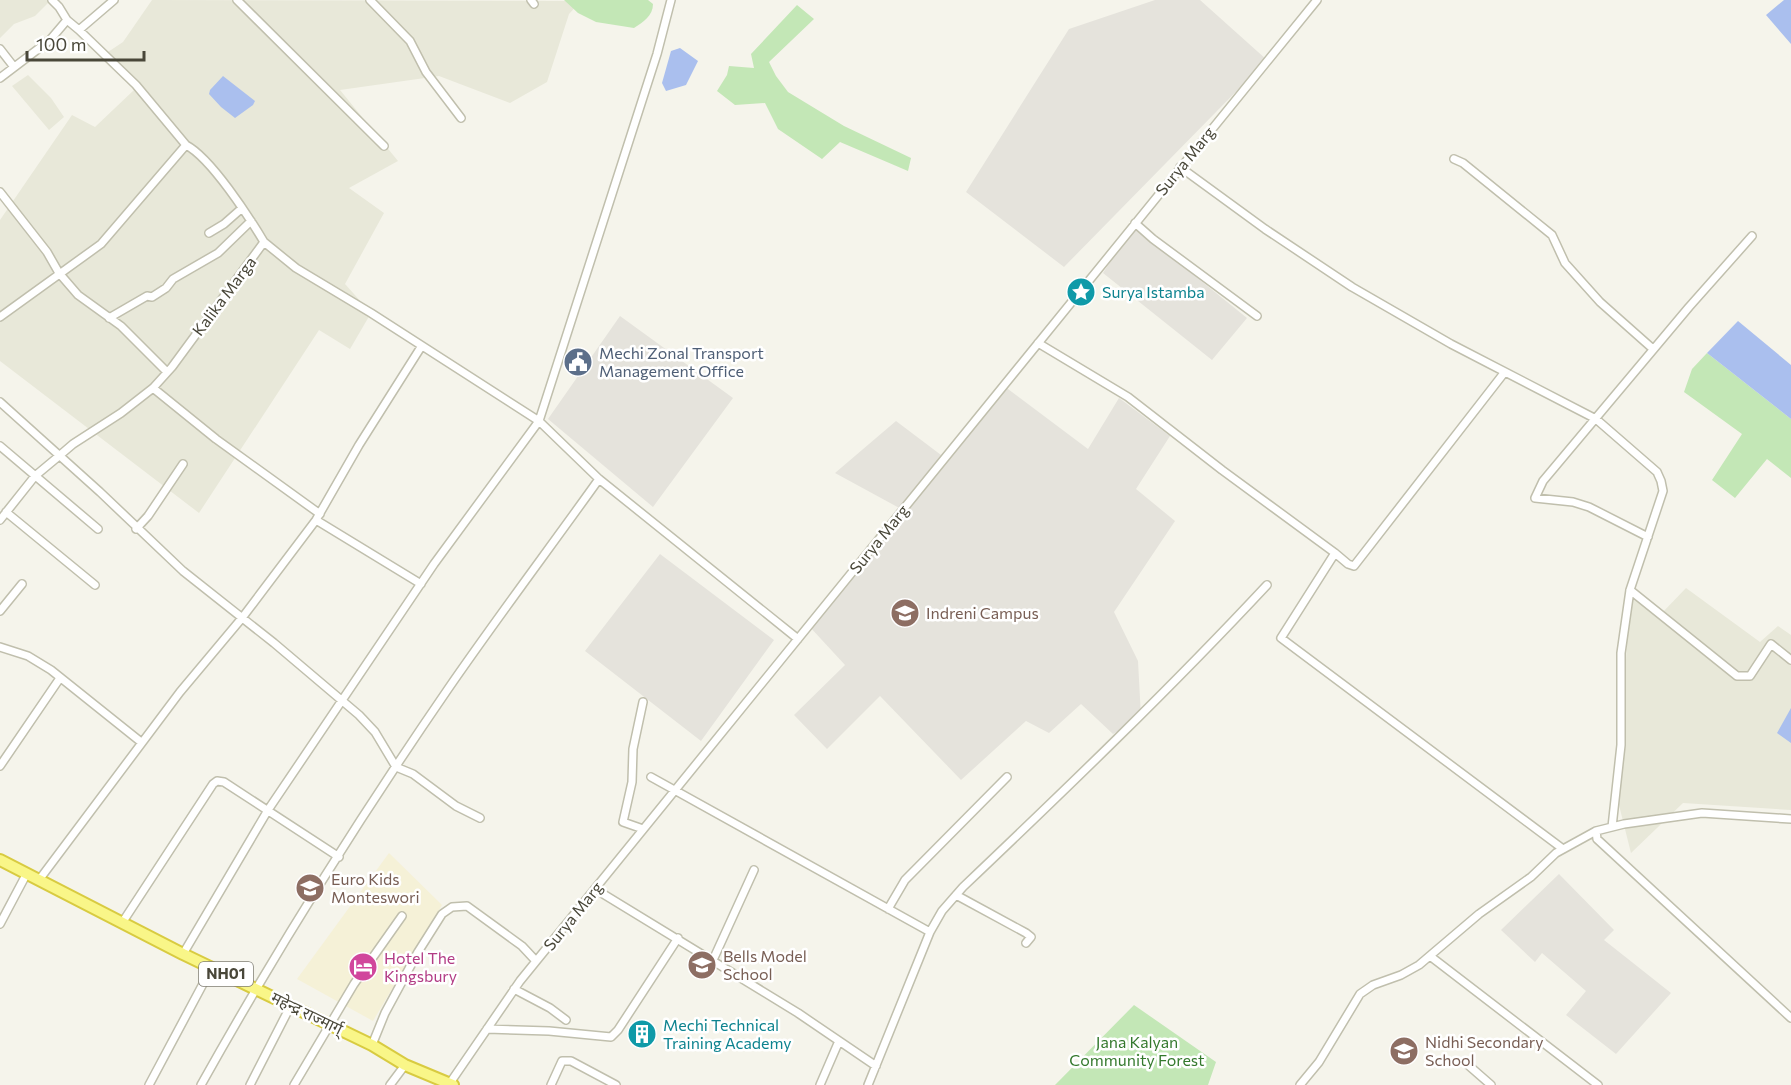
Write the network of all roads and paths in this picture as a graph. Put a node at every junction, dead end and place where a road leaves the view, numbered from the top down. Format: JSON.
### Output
{"nodes":[{"id":1,"x":52,"y":0,"type":"edge"},
{"id":2,"x":114,"y":0,"type":"edge"},
{"id":3,"x":237,"y":0,"type":"edge"},
{"id":4,"x":370,"y":0,"type":"edge"},
{"id":5,"x":670,"y":0,"type":"edge"},
{"id":6,"x":1317,"y":0,"type":"edge"},
{"id":7,"x":67,"y":20,"type":"junction"},
{"id":8,"x":80,"y":30,"type":"junction"},
{"id":9,"x":0,"y":49,"type":"edge"},
{"id":10,"x":14,"y":67,"type":"junction"},
{"id":11,"x":0,"y":78,"type":"edge"},
{"id":12,"x":461,"y":118,"type":"dead end"},
{"id":13,"x":186,"y":145,"type":"junction"},
{"id":14,"x":384,"y":146,"type":"dead end"},
{"id":15,"x":1454,"y":159,"type":"dead end"},
{"id":16,"x":1180,"y":168,"type":"junction"},
{"id":17,"x":0,"y":192,"type":"edge"},
{"id":18,"x":241,"y":209,"type":"junction"},
{"id":19,"x":251,"y":220,"type":"junction"},
{"id":20,"x":1135,"y":223,"type":"junction"},
{"id":21,"x":209,"y":233,"type":"dead end"},
{"id":22,"x":1752,"y":236,"type":"dead end"},
{"id":23,"x":264,"y":242,"type":"junction"},
{"id":24,"x":59,"y":273,"type":"junction"},
{"id":25,"x":1257,"y":316,"type":"dead end"},
{"id":26,"x":0,"y":317,"type":"edge"},
{"id":27,"x":109,"y":318,"type":"junction"},
{"id":28,"x":1038,"y":343,"type":"junction"},
{"id":29,"x":422,"y":347,"type":"junction"},
{"id":30,"x":1653,"y":349,"type":"junction"},
{"id":31,"x":167,"y":372,"type":"junction"},
{"id":32,"x":1504,"y":373,"type":"junction"},
{"id":33,"x":153,"y":388,"type":"junction"},
{"id":34,"x":0,"y":402,"type":"edge"},
{"id":35,"x":1596,"y":419,"type":"junction"},
{"id":36,"x":539,"y":421,"type":"junction"},
{"id":37,"x":0,"y":446,"type":"edge"},
{"id":38,"x":59,"y":456,"type":"junction"},
{"id":39,"x":183,"y":464,"type":"dead end"},
{"id":40,"x":35,"y":476,"type":"junction"},
{"id":41,"x":599,"y":479,"type":"junction"},
{"id":42,"x":6,"y":512,"type":"junction"},
{"id":43,"x":318,"y":517,"type":"junction"},
{"id":44,"x":0,"y":520,"type":"edge"},
{"id":45,"x":136,"y":529,"type":"junction"},
{"id":46,"x":98,"y":530,"type":"dead end"},
{"id":47,"x":1648,"y":537,"type":"junction"},
{"id":48,"x":1335,"y":553,"type":"junction"},
{"id":49,"x":22,"y":584,"type":"dead end"},
{"id":50,"x":421,"y":584,"type":"junction"},
{"id":51,"x":95,"y":585,"type":"dead end"},
{"id":52,"x":1267,"y":585,"type":"dead end"},
{"id":53,"x":1630,"y":590,"type":"junction"},
{"id":54,"x":0,"y":611,"type":"edge"},
{"id":55,"x":242,"y":618,"type":"junction"},
{"id":56,"x":798,"y":639,"type":"junction"},
{"id":57,"x":0,"y":647,"type":"edge"},
{"id":58,"x":1791,"y":660,"type":"edge"},
{"id":59,"x":60,"y":678,"type":"junction"},
{"id":60,"x":342,"y":702,"type":"junction"},
{"id":61,"x":643,"y":702,"type":"dead end"},
{"id":62,"x":141,"y":742,"type":"junction"},
{"id":63,"x":0,"y":766,"type":"edge"},
{"id":64,"x":396,"y":767,"type":"junction"},
{"id":65,"x":651,"y":777,"type":"dead end"},
{"id":66,"x":1007,"y":777,"type":"dead end"},
{"id":67,"x":674,"y":791,"type":"junction"},
{"id":68,"x":268,"y":810,"type":"junction"},
{"id":69,"x":480,"y":818,"type":"dead end"},
{"id":70,"x":1791,"y":819,"type":"edge"},
{"id":71,"x":1612,"y":827,"type":"junction"},
{"id":72,"x":643,"y":829,"type":"junction"},
{"id":73,"x":1596,"y":831,"type":"junction"},
{"id":74,"x":1563,"y":849,"type":"junction"},
{"id":75,"x":339,"y":856,"type":"junction"},
{"id":76,"x":0,"y":860,"type":"edge"},
{"id":77,"x":754,"y":870,"type":"dead end"},
{"id":78,"x":27,"y":873,"type":"junction"},
{"id":79,"x":39,"y":880,"type":"junction"},
{"id":80,"x":595,"y":889,"type":"junction"},
{"id":81,"x":956,"y":895,"type":"junction"},
{"id":82,"x":888,"y":909,"type":"junction"},
{"id":83,"x":402,"y":916,"type":"dead end"},
{"id":84,"x":122,"y":923,"type":"junction"},
{"id":85,"x":0,"y":924,"type":"edge"},
{"id":86,"x":930,"y":932,"type":"junction"},
{"id":87,"x":678,"y":938,"type":"junction"},
{"id":88,"x":1026,"y":943,"type":"dead end"},
{"id":89,"x":183,"y":954,"type":"junction"},
{"id":90,"x":1430,"y":956,"type":"junction"},
{"id":91,"x":713,"y":960,"type":"junction"},
{"id":92,"x":536,"y":961,"type":"junction"},
{"id":93,"x":212,"y":967,"type":"junction"},
{"id":94,"x":255,"y":988,"type":"junction"},
{"id":95,"x":514,"y":989,"type":"junction"},
{"id":96,"x":291,"y":1005,"type":"junction"},
{"id":97,"x":1791,"y":1018,"type":"edge"},
{"id":98,"x":566,"y":1020,"type":"dead end"},
{"id":99,"x":331,"y":1024,"type":"junction"},
{"id":100,"x":487,"y":1029,"type":"junction"},
{"id":101,"x":839,"y":1041,"type":"junction"},
{"id":102,"x":372,"y":1045,"type":"junction"},
{"id":103,"x":1467,"y":1064,"type":"dead end"},
{"id":104,"x":405,"y":1065,"type":"junction"},
{"id":105,"x":876,"y":1066,"type":"junction"},
{"id":106,"x":451,"y":1084,"type":"edge"},
{"id":107,"x":149,"y":1085,"type":"edge"},
{"id":108,"x":201,"y":1085,"type":"edge"},
{"id":109,"x":250,"y":1085,"type":"edge"},
{"id":110,"x":294,"y":1085,"type":"edge"},
{"id":111,"x":390,"y":1085,"type":"edge"},
{"id":112,"x":551,"y":1085,"type":"edge"},
{"id":113,"x":616,"y":1085,"type":"edge"},
{"id":114,"x":820,"y":1085,"type":"edge"},
{"id":115,"x":868,"y":1085,"type":"edge"},
{"id":116,"x":1300,"y":1085,"type":"edge"},
{"id":117,"x":1491,"y":1085,"type":"edge"},
{"id":118,"x":1598,"y":1085,"type":"edge"}],
"edges":[{"from":1,"to":7,"type":"street","name":"Kalika Marga"},
{"from":2,"to":8,"type":"street"},
{"from":3,"to":14,"type":"street"},
{"from":4,"to":12,"type":"street"},
{"from":5,"to":36,"type":"street"},
{"from":6,"to":16,"type":"street","name":"Surya Marg"},
{"from":7,"to":8,"type":"street","name":"Kalika Marga"},
{"from":7,"to":10,"type":"street"},
{"from":8,"to":13,"type":"street","name":"Kalika Marga"},
{"from":9,"to":10,"type":"street"},
{"from":10,"to":11,"type":"street"},
{"from":13,"to":18,"type":"street","name":"Kalika Marga"},
{"from":13,"to":24,"type":"street"},
{"from":15,"to":30,"type":"street"},
{"from":16,"to":20,"type":"street","name":"Surya Marg"},
{"from":16,"to":32,"type":"street"},
{"from":17,"to":24,"type":"street"},
{"from":18,"to":19,"type":"street","name":"Kalika Marga"},
{"from":18,"to":21,"type":"street"},
{"from":19,"to":23,"type":"street","name":"Kalika Marga"},
{"from":19,"to":27,"type":"street"},
{"from":20,"to":25,"type":"street"},
{"from":20,"to":28,"type":"street","name":"Surya Marg"},
{"from":22,"to":30,"type":"street"},
{"from":23,"to":29,"type":"street"},
{"from":23,"to":31,"type":"street","name":"Kalika Marga"},
{"from":24,"to":26,"type":"street"},
{"from":24,"to":27,"type":"street"},
{"from":27,"to":31,"type":"street"},
{"from":28,"to":48,"type":"street"},
{"from":28,"to":56,"type":"street","name":"Surya Marg"},
{"from":29,"to":36,"type":"street"},
{"from":29,"to":43,"type":"street"},
{"from":30,"to":35,"type":"street"},
{"from":31,"to":33,"type":"street","name":"Kalika Marga"},
{"from":32,"to":35,"type":"street"},
{"from":32,"to":48,"type":"street"},
{"from":33,"to":38,"type":"street","name":"Kalika Marga"},
{"from":33,"to":43,"type":"street"},
{"from":34,"to":38,"type":"street"},
{"from":35,"to":47,"type":"street"},
{"from":35,"to":47,"type":"street"},
{"from":36,"to":41,"type":"street"},
{"from":36,"to":50,"type":"street"},
{"from":37,"to":40,"type":"street"},
{"from":38,"to":40,"type":"street","name":"Kalika Marga"},
{"from":38,"to":45,"type":"street"},
{"from":39,"to":45,"type":"street"},
{"from":40,"to":42,"type":"street","name":"Kalika Marga"},
{"from":40,"to":46,"type":"street"},
{"from":41,"to":56,"type":"street"},
{"from":41,"to":64,"type":"street"},
{"from":42,"to":44,"type":"street","name":"Kalika Marga"},
{"from":42,"to":51,"type":"street"},
{"from":43,"to":50,"type":"street"},
{"from":43,"to":55,"type":"street"},
{"from":45,"to":55,"type":"street"},
{"from":47,"to":53,"type":"street"},
{"from":48,"to":74,"type":"street"},
{"from":49,"to":54,"type":"street"},
{"from":50,"to":60,"type":"street"},
{"from":52,"to":81,"type":"street"},
{"from":53,"to":58,"type":"street"},
{"from":53,"to":71,"type":"street"},
{"from":55,"to":60,"type":"street"},
{"from":55,"to":62,"type":"street"},
{"from":56,"to":67,"type":"street","name":"Surya Marg"},
{"from":57,"to":59,"type":"street"},
{"from":59,"to":62,"type":"street"},
{"from":59,"to":63,"type":"street"},
{"from":60,"to":64,"type":"street"},
{"from":60,"to":68,"type":"street"},
{"from":61,"to":72,"type":"street"},
{"from":62,"to":79,"type":"street"},
{"from":64,"to":69,"type":"street"},
{"from":64,"to":75,"type":"street"},
{"from":65,"to":67,"type":"street"},
{"from":66,"to":82,"type":"street"},
{"from":67,"to":72,"type":"street","name":"Surya Marg"},
{"from":67,"to":82,"type":"street"},
{"from":68,"to":75,"type":"street"},
{"from":68,"to":84,"type":"street"},
{"from":68,"to":89,"type":"street"},
{"from":70,"to":71,"type":"street"},
{"from":71,"to":73,"type":"street"},
{"from":72,"to":80,"type":"street","name":"Surya Marg"},
{"from":73,"to":74,"type":"street"},
{"from":73,"to":97,"type":"street"},
{"from":74,"to":90,"type":"street"},
{"from":75,"to":94,"type":"street"},
{"from":76,"to":78,"type":"highway","name":"महेन्द्र राज्मार्ग्","number":"NH01"},
{"from":77,"to":91,"type":"street"},
{"from":78,"to":79,"type":"highway","name":"महेन्द्र राज्मार्ग्","number":"NH01"},
{"from":78,"to":85,"type":"street"},
{"from":79,"to":84,"type":"highway","name":"महेन्द्र राज्मार्ग्","number":"NH01"},
{"from":80,"to":87,"type":"street"},
{"from":80,"to":92,"type":"street","name":"Surya Marg"},
{"from":81,"to":86,"type":"street"},
{"from":81,"to":88,"type":"street"},
{"from":82,"to":86,"type":"street"},
{"from":83,"to":99,"type":"street"},
{"from":84,"to":89,"type":"highway","name":"महेन्द्र राज्मार्ग्","number":"NH01"},
{"from":86,"to":105,"type":"street"},
{"from":87,"to":91,"type":"street"},
{"from":87,"to":100,"type":"street"},
{"from":89,"to":93,"type":"highway","name":"महेन्द्र राज्मार्ग्","number":"NH01"},
{"from":90,"to":116,"type":"street"},
{"from":90,"to":118,"type":"street"},
{"from":91,"to":101,"type":"street"},
{"from":92,"to":95,"type":"street","name":"Surya Marg"},
{"from":92,"to":102,"type":"street"},
{"from":93,"to":94,"type":"highway","name":"महेन्द्र राज्मार्ग्","number":"NH01"},
{"from":93,"to":107,"type":"street"},
{"from":94,"to":96,"type":"highway","name":"महेन्द्र राज्मार्ग्","number":"NH01"},
{"from":94,"to":108,"type":"street"},
{"from":95,"to":98,"type":"street"},
{"from":95,"to":100,"type":"street","name":"Surya Marg"},
{"from":96,"to":99,"type":"highway","name":"महेन्द्र राज्मार्ग्","number":"NH01"},
{"from":96,"to":109,"type":"street"},
{"from":99,"to":102,"type":"highway","name":"महेन्द्र राज्मार्ग्","number":"NH01"},
{"from":99,"to":110,"type":"street"},
{"from":100,"to":106,"type":"street","name":"Surya Marg"},
{"from":101,"to":105,"type":"street"},
{"from":101,"to":114,"type":"street"},
{"from":102,"to":104,"type":"highway","name":"महेन्द्र राज्मार्ग्","number":"NH01"},
{"from":103,"to":117,"type":"street"},
{"from":104,"to":106,"type":"highway","name":"महेन्द्र राज्मार्ग्","number":"NH01"},
{"from":104,"to":111,"type":"street"},
{"from":105,"to":115,"type":"street"},
{"from":112,"to":113,"type":"street"}]}
